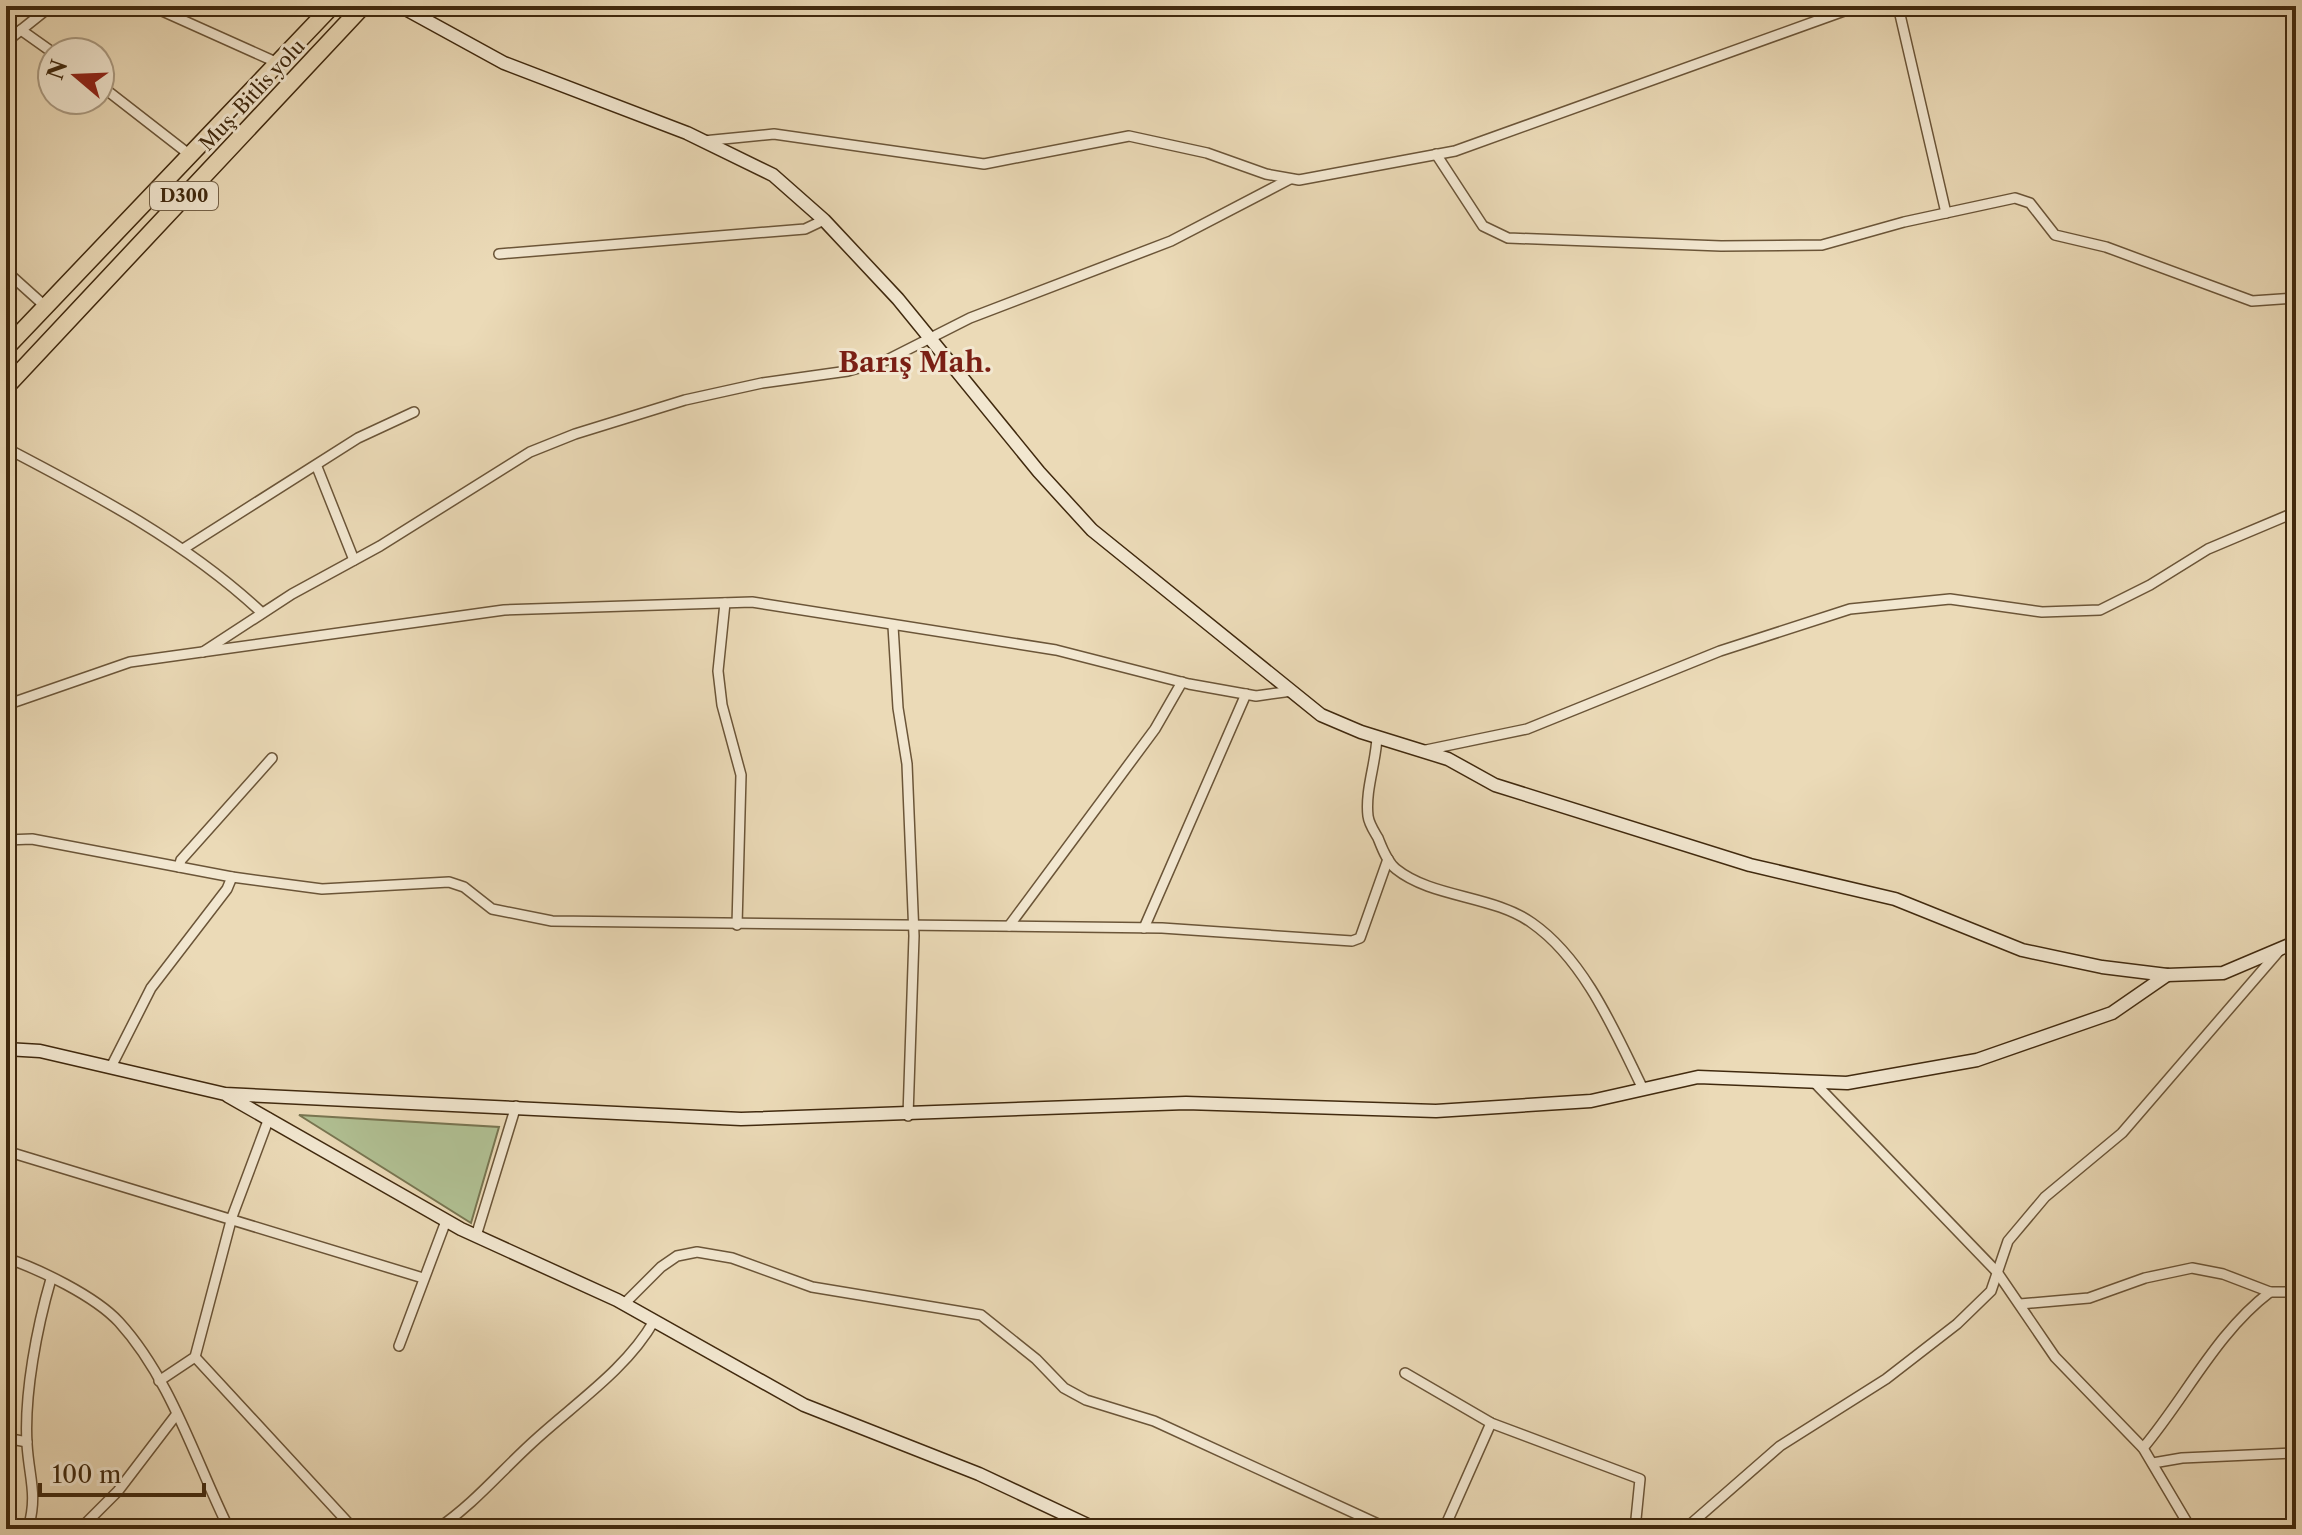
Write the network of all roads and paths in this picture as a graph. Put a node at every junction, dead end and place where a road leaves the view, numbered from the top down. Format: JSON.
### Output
{"nodes":[{"id":1,"x":51,"y":6,"type":"edge"},
{"id":2,"x":151,"y":6,"type":"edge"},
{"id":3,"x":332,"y":6,"type":"edge"},
{"id":4,"x":363,"y":6,"type":"edge"},
{"id":5,"x":400,"y":6,"type":"edge"},
{"id":6,"x":1876,"y":6,"type":"edge"},
{"id":7,"x":1898,"y":6,"type":"edge"},
{"id":8,"x":21,"y":30,"type":"junction"},
{"id":9,"x":36,"y":41,"type":"edge"},
{"id":10,"x":6,"y":42,"type":"edge"},
{"id":11,"x":278,"y":63,"type":"junction"},
{"id":12,"x":116,"y":97,"type":"edge"},
{"id":13,"x":703,"y":141,"type":"junction"},
{"id":14,"x":1436,"y":154,"type":"junction"},
{"id":15,"x":190,"y":155,"type":"junction"},
{"id":16,"x":1290,"y":179,"type":"junction"},
{"id":17,"x":1946,"y":213,"type":"junction"},
{"id":18,"x":824,"y":220,"type":"junction"},
{"id":19,"x":499,"y":254,"type":"dead end"},
{"id":20,"x":6,"y":271,"type":"edge"},
{"id":21,"x":2296,"y":298,"type":"edge"},
{"id":22,"x":46,"y":307,"type":"junction"},
{"id":23,"x":929,"y":336,"type":"junction"},
{"id":24,"x":6,"y":348,"type":"edge"},
{"id":25,"x":6,"y":387,"type":"edge"},
{"id":26,"x":414,"y":412,"type":"dead end"},
{"id":27,"x":6,"y":448,"type":"edge"},
{"id":28,"x":317,"y":467,"type":"junction"},
{"id":29,"x":2296,"y":512,"type":"edge"},
{"id":30,"x":183,"y":549,"type":"junction"},
{"id":31,"x":354,"y":560,"type":"junction"},
{"id":32,"x":725,"y":603,"type":"junction"},
{"id":33,"x":261,"y":612,"type":"junction"},
{"id":34,"x":893,"y":626,"type":"junction"},
{"id":35,"x":201,"y":653,"type":"junction"},
{"id":36,"x":1182,"y":682,"type":"junction"},
{"id":37,"x":1292,"y":691,"type":"junction"},
{"id":38,"x":1246,"y":694,"type":"junction"},
{"id":39,"x":6,"y":705,"type":"edge"},
{"id":40,"x":1377,"y":737,"type":"junction"},
{"id":41,"x":1423,"y":751,"type":"junction"},
{"id":42,"x":272,"y":758,"type":"dead end"},
{"id":43,"x":6,"y":840,"type":"edge"},
{"id":44,"x":1388,"y":859,"type":"junction"},
{"id":45,"x":179,"y":867,"type":"junction"},
{"id":46,"x":232,"y":877,"type":"junction"},
{"id":47,"x":737,"y":925,"type":"junction"},
{"id":48,"x":1009,"y":926,"type":"junction"},
{"id":49,"x":914,"y":927,"type":"junction"},
{"id":50,"x":1144,"y":928,"type":"junction"},
{"id":51,"x":2296,"y":942,"type":"edge"},
{"id":52,"x":2281,"y":948,"type":"junction"},
{"id":53,"x":2167,"y":975,"type":"junction"},
{"id":54,"x":6,"y":1049,"type":"edge"},
{"id":55,"x":111,"y":1067,"type":"junction"},
{"id":56,"x":1813,"y":1081,"type":"junction"},
{"id":57,"x":1643,"y":1089,"type":"junction"},
{"id":58,"x":225,"y":1094,"type":"junction"},
{"id":59,"x":516,"y":1106,"type":"junction"},
{"id":60,"x":908,"y":1116,"type":"junction"},
{"id":61,"x":269,"y":1118,"type":"junction"},
{"id":62,"x":6,"y":1151,"type":"edge"},
{"id":63,"x":232,"y":1217,"type":"junction"},
{"id":64,"x":446,"y":1221,"type":"junction"},
{"id":65,"x":476,"y":1236,"type":"junction"},
{"id":66,"x":6,"y":1258,"type":"edge"},
{"id":67,"x":1997,"y":1272,"type":"junction"},
{"id":68,"x":423,"y":1278,"type":"junction"},
{"id":69,"x":51,"y":1279,"type":"junction"},
{"id":70,"x":2270,"y":1292,"type":"junction"},
{"id":71,"x":2296,"y":1292,"type":"edge"},
{"id":72,"x":624,"y":1304,"type":"junction"},
{"id":73,"x":2020,"y":1304,"type":"junction"},
{"id":74,"x":654,"y":1321,"type":"junction"},
{"id":75,"x":399,"y":1346,"type":"dead end"},
{"id":76,"x":195,"y":1357,"type":"junction"},
{"id":77,"x":1405,"y":1373,"type":"dead end"},
{"id":78,"x":159,"y":1381,"type":"junction"},
{"id":79,"x":176,"y":1415,"type":"junction"},
{"id":80,"x":1491,"y":1423,"type":"junction"},
{"id":81,"x":6,"y":1438,"type":"edge"},
{"id":82,"x":27,"y":1442,"type":"junction"},
{"id":83,"x":2143,"y":1448,"type":"junction"},
{"id":84,"x":2296,"y":1453,"type":"edge"},
{"id":85,"x":2153,"y":1463,"type":"junction"},
{"id":86,"x":352,"y":1527,"type":"dead end"},
{"id":87,"x":28,"y":1529,"type":"edge"},
{"id":88,"x":80,"y":1529,"type":"edge"},
{"id":89,"x":229,"y":1529,"type":"edge"},
{"id":90,"x":437,"y":1529,"type":"edge"},
{"id":91,"x":1096,"y":1529,"type":"edge"},
{"id":92,"x":1389,"y":1529,"type":"edge"},
{"id":93,"x":1444,"y":1529,"type":"edge"},
{"id":94,"x":1635,"y":1529,"type":"edge"},
{"id":95,"x":1685,"y":1529,"type":"edge"},
{"id":96,"x":2191,"y":1529,"type":"edge"}],
"edges":[{"from":1,"to":8,"type":"street"},
{"from":2,"to":11,"type":"street"},
{"from":3,"to":11,"type":"highway","name":"Muş-Bitlis yolu","number":"D300"},
{"from":4,"to":25,"type":"highway","name":"Muş-Bitlis yolu","number":"D300"},
{"from":5,"to":13,"type":"street"},
{"from":6,"to":14,"type":"street"},
{"from":7,"to":17,"type":"street"},
{"from":8,"to":9,"type":"street"},
{"from":8,"to":10,"type":"street"},
{"from":11,"to":15,"type":"highway","name":"Muş-Bitlis yolu","number":"D300"},
{"from":12,"to":15,"type":"street"},
{"from":13,"to":16,"type":"street"},
{"from":13,"to":18,"type":"street"},
{"from":14,"to":16,"type":"street"},
{"from":14,"to":17,"type":"street"},
{"from":15,"to":22,"type":"highway","name":"Muş-Bitlis yolu","number":"D300"},
{"from":16,"to":23,"type":"street"},
{"from":17,"to":21,"type":"street"},
{"from":18,"to":19,"type":"street"},
{"from":18,"to":23,"type":"street"},
{"from":20,"to":22,"type":"street"},
{"from":22,"to":24,"type":"highway","name":"Muş-Bitlis yolu","number":"D300"},
{"from":23,"to":31,"type":"street"},
{"from":23,"to":37,"type":"street"},
{"from":26,"to":28,"type":"street"},
{"from":27,"to":30,"type":"street"},
{"from":28,"to":30,"type":"street"},
{"from":28,"to":31,"type":"street"},
{"from":29,"to":41,"type":"street"},
{"from":30,"to":33,"type":"street"},
{"from":31,"to":33,"type":"street"},
{"from":32,"to":34,"type":"street"},
{"from":32,"to":35,"type":"street"},
{"from":32,"to":47,"type":"street"},
{"from":33,"to":35,"type":"street"},
{"from":34,"to":36,"type":"street"},
{"from":34,"to":49,"type":"street"},
{"from":35,"to":39,"type":"street"},
{"from":36,"to":38,"type":"street"},
{"from":36,"to":48,"type":"street"},
{"from":37,"to":38,"type":"street"},
{"from":37,"to":40,"type":"street"},
{"from":38,"to":50,"type":"street"},
{"from":40,"to":41,"type":"street"},
{"from":40,"to":44,"type":"street"},
{"from":41,"to":53,"type":"street"},
{"from":42,"to":45,"type":"street"},
{"from":43,"to":45,"type":"street"},
{"from":44,"to":50,"type":"street"},
{"from":44,"to":57,"type":"street"},
{"from":45,"to":46,"type":"street"},
{"from":46,"to":47,"type":"street"},
{"from":46,"to":55,"type":"street"},
{"from":47,"to":49,"type":"street"},
{"from":48,"to":49,"type":"street"},
{"from":48,"to":50,"type":"street"},
{"from":49,"to":60,"type":"street"},
{"from":51,"to":52,"type":"street"},
{"from":52,"to":53,"type":"street"},
{"from":52,"to":67,"type":"street"},
{"from":53,"to":56,"type":"street"},
{"from":54,"to":55,"type":"street"},
{"from":55,"to":58,"type":"street"},
{"from":56,"to":57,"type":"street"},
{"from":56,"to":67,"type":"street"},
{"from":57,"to":60,"type":"street"},
{"from":58,"to":59,"type":"street"},
{"from":58,"to":61,"type":"street"},
{"from":59,"to":60,"type":"street"},
{"from":59,"to":65,"type":"street"},
{"from":61,"to":63,"type":"street"},
{"from":61,"to":64,"type":"street"},
{"from":62,"to":63,"type":"street"},
{"from":63,"to":68,"type":"street"},
{"from":63,"to":76,"type":"street"},
{"from":64,"to":65,"type":"street"},
{"from":64,"to":68,"type":"street"},
{"from":65,"to":72,"type":"street"},
{"from":66,"to":69,"type":"street"},
{"from":67,"to":73,"type":"street"},
{"from":67,"to":95,"type":"street"},
{"from":68,"to":75,"type":"street"},
{"from":69,"to":78,"type":"street"},
{"from":69,"to":82,"type":"street"},
{"from":70,"to":71,"type":"street"},
{"from":70,"to":73,"type":"street"},
{"from":70,"to":83,"type":"street"},
{"from":72,"to":74,"type":"street"},
{"from":72,"to":92,"type":"street"},
{"from":73,"to":83,"type":"street"},
{"from":74,"to":90,"type":"street"},
{"from":74,"to":91,"type":"street"},
{"from":76,"to":78,"type":"street"},
{"from":76,"to":86,"type":"street"},
{"from":77,"to":80,"type":"street"},
{"from":78,"to":79,"type":"street"},
{"from":79,"to":88,"type":"street"},
{"from":79,"to":89,"type":"street"},
{"from":80,"to":93,"type":"street"},
{"from":80,"to":94,"type":"street"},
{"from":81,"to":82,"type":"street"},
{"from":82,"to":87,"type":"street"},
{"from":83,"to":85,"type":"street"},
{"from":84,"to":85,"type":"street"},
{"from":85,"to":96,"type":"street"}]}
